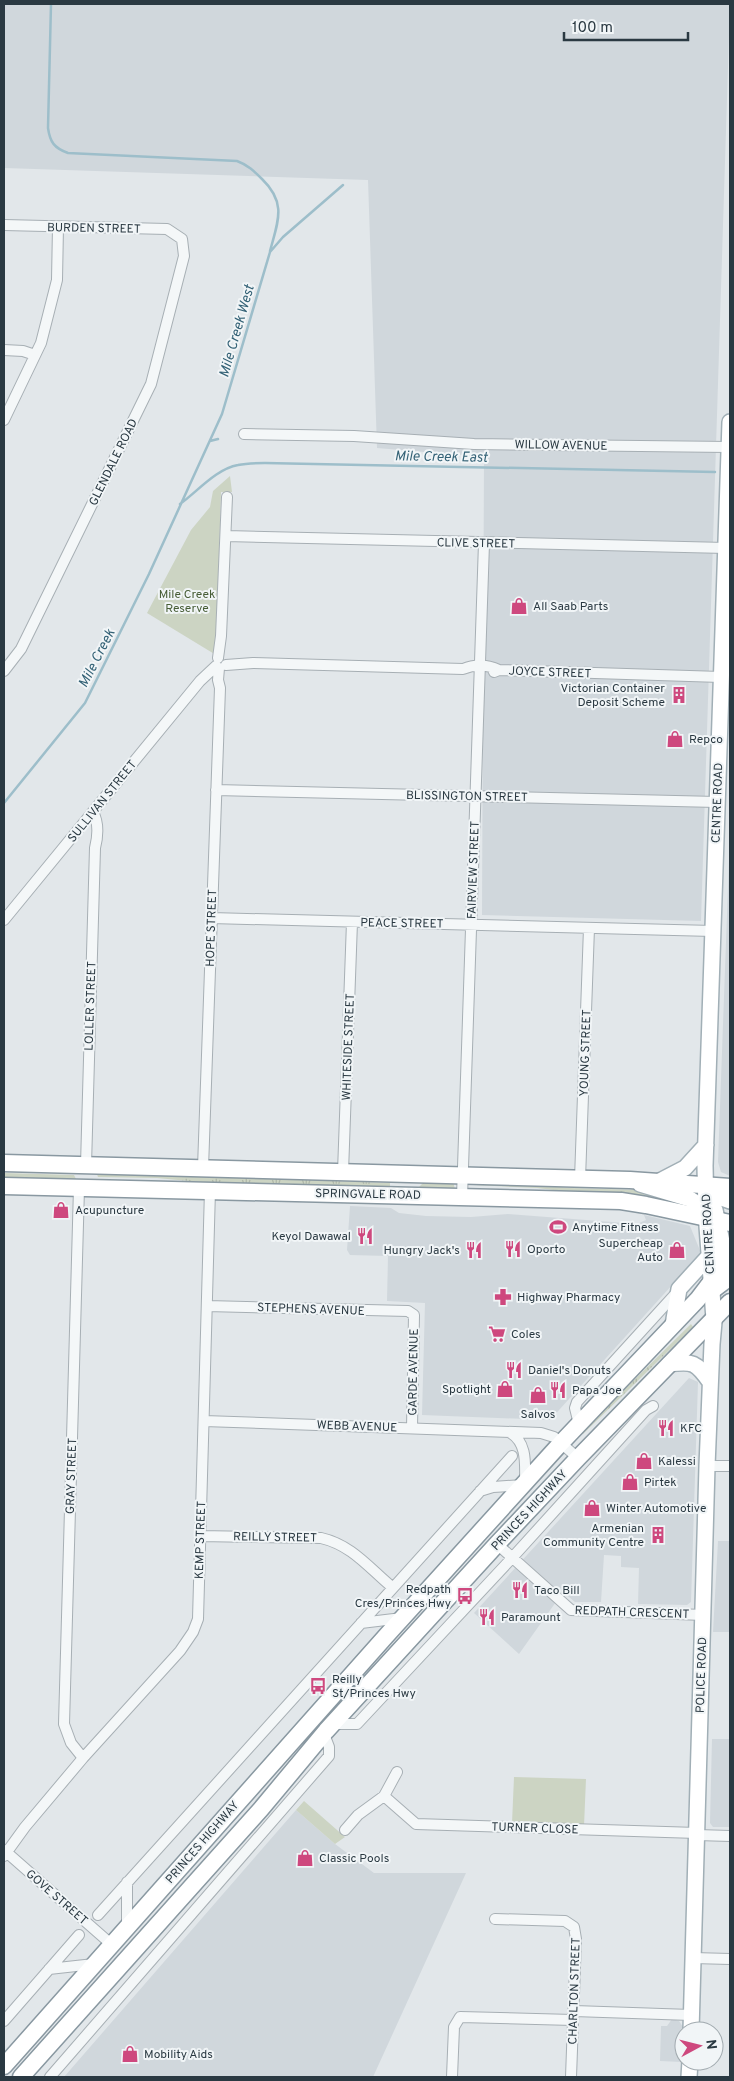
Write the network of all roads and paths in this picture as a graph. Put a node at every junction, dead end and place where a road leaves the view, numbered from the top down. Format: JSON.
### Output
{"nodes":[{"id":1,"x":4,"y":225,"type":"edge"},
{"id":2,"x":58,"y":227,"type":"junction"},
{"id":3,"x":182,"y":239,"type":"joint"},
{"id":4,"x":4,"y":350,"type":"edge"},
{"id":5,"x":35,"y":355,"type":"junction"},
{"id":6,"x":4,"y":420,"type":"edge"},
{"id":7,"x":730,"y":422,"type":"edge"},
{"id":8,"x":244,"y":434,"type":"dead end"},
{"id":9,"x":729,"y":447,"type":"edge"},
{"id":10,"x":227,"y":496,"type":"dead end"},
{"id":11,"x":226,"y":536,"type":"junction"},
{"id":12,"x":484,"y":543,"type":"junction"},
{"id":13,"x":726,"y":548,"type":"junction"},
{"id":14,"x":221,"y":663,"type":"junction"},
{"id":15,"x":480,"y":669,"type":"junction"},
{"id":16,"x":4,"y":671,"type":"edge"},
{"id":17,"x":721,"y":677,"type":"junction"},
{"id":18,"x":216,"y":790,"type":"junction"},
{"id":19,"x":476,"y":797,"type":"junction"},
{"id":20,"x":717,"y":802,"type":"junction"},
{"id":21,"x":93,"y":812,"type":"junction"},
{"id":22,"x":82,"y":826,"type":"junction"},
{"id":23,"x":95,"y":848,"type":"junction"},
{"id":24,"x":211,"y":918,"type":"junction"},
{"id":25,"x":4,"y":920,"type":"edge"},
{"id":26,"x":352,"y":922,"type":"junction"},
{"id":27,"x":471,"y":924,"type":"junction"},
{"id":28,"x":589,"y":928,"type":"junction"},
{"id":29,"x":713,"y":931,"type":"junction"},
{"id":30,"x":706,"y":1145,"type":"junction"},
{"id":31,"x":4,"y":1163,"type":"edge"},
{"id":32,"x":86,"y":1165,"type":"junction"},
{"id":33,"x":203,"y":1168,"type":"junction"},
{"id":34,"x":344,"y":1172,"type":"junction"},
{"id":35,"x":462,"y":1175,"type":"junction"},
{"id":36,"x":580,"y":1179,"type":"junction"},
{"id":37,"x":630,"y":1180,"type":"junction"},
{"id":38,"x":658,"y":1182,"type":"junction"},
{"id":39,"x":705,"y":1184,"type":"junction"},
{"id":40,"x":4,"y":1186,"type":"edge"},
{"id":41,"x":730,"y":1186,"type":"edge"},
{"id":42,"x":79,"y":1188,"type":"junction"},
{"id":43,"x":210,"y":1190,"type":"junction"},
{"id":44,"x":462,"y":1197,"type":"junction"},
{"id":45,"x":730,"y":1201,"type":"edge"},
{"id":46,"x":715,"y":1218,"type":"edge"},
{"id":47,"x":709,"y":1256,"type":"junction"},
{"id":48,"x":717,"y":1280,"type":"edge"},
{"id":49,"x":680,"y":1288,"type":"junction"},
{"id":50,"x":730,"y":1302,"type":"edge"},
{"id":51,"x":207,"y":1306,"type":"junction"},
{"id":52,"x":414,"y":1315,"type":"joint"},
{"id":53,"x":714,"y":1319,"type":"junction"},
{"id":54,"x":674,"y":1325,"type":"junction"},
{"id":55,"x":669,"y":1364,"type":"junction"},
{"id":56,"x":710,"y":1382,"type":"junction"},
{"id":57,"x":654,"y":1406,"type":"dead end"},
{"id":58,"x":204,"y":1422,"type":"junction"},
{"id":59,"x":580,"y":1424,"type":"junction"},
{"id":60,"x":412,"y":1428,"type":"junction"},
{"id":61,"x":509,"y":1432,"type":"junction"},
{"id":62,"x":561,"y":1444,"type":"junction"},
{"id":63,"x":512,"y":1456,"type":"dead end"},
{"id":64,"x":578,"y":1458,"type":"junction"},
{"id":65,"x":707,"y":1466,"type":"junction"},
{"id":66,"x":730,"y":1466,"type":"edge"},
{"id":67,"x":524,"y":1484,"type":"junction"},
{"id":68,"x":479,"y":1492,"type":"junction"},
{"id":69,"x":200,"y":1536,"type":"junction"},
{"id":70,"x":497,"y":1544,"type":"junction"},
{"id":71,"x":512,"y":1558,"type":"junction"},
{"id":72,"x":392,"y":1587,"type":"junction"},
{"id":73,"x":703,"y":1615,"type":"junction"},
{"id":74,"x":402,"y":1618,"type":"junction"},
{"id":75,"x":361,"y":1622,"type":"junction"},
{"id":76,"x":329,"y":1729,"type":"junction"},
{"id":77,"x":83,"y":1758,"type":"junction"},
{"id":78,"x":397,"y":1772,"type":"dead end"},
{"id":79,"x":384,"y":1796,"type":"junction"},
{"id":80,"x":267,"y":1814,"type":"junction"},
{"id":81,"x":345,"y":1830,"type":"dead end"},
{"id":82,"x":697,"y":1834,"type":"junction"},
{"id":83,"x":730,"y":1836,"type":"edge"},
{"id":84,"x":4,"y":1851,"type":"edge"},
{"id":85,"x":127,"y":1882,"type":"junction"},
{"id":86,"x":98,"y":1915,"type":"dead end"},
{"id":87,"x":495,"y":1919,"type":"dead end"},
{"id":88,"x":127,"y":1927,"type":"junction"},
{"id":89,"x":79,"y":1935,"type":"dead end"},
{"id":90,"x":111,"y":1944,"type":"junction"},
{"id":91,"x":126,"y":1958,"type":"junction"},
{"id":92,"x":693,"y":1958,"type":"junction"},
{"id":93,"x":730,"y":1959,"type":"edge"},
{"id":94,"x":94,"y":1964,"type":"junction"},
{"id":95,"x":49,"y":1969,"type":"junction"},
{"id":96,"x":141,"y":1970,"type":"junction"},
{"id":97,"x":692,"y":2015,"type":"junction"},
{"id":98,"x":573,"y":2016,"type":"junction"},
{"id":99,"x":4,"y":2021,"type":"edge"},
{"id":100,"x":692,"y":2021,"type":"edge"},
{"id":101,"x":4,"y":2066,"type":"edge"},
{"id":102,"x":20,"y":2077,"type":"edge"},
{"id":103,"x":50,"y":2077,"type":"edge"},
{"id":104,"x":452,"y":2077,"type":"edge"},
{"id":105,"x":571,"y":2077,"type":"edge"}],
"edges":[{"from":1,"to":2,"type":"street","name":"BURDEN STREET"},
{"from":2,"to":3,"type":"street","name":"BURDEN STREET"},
{"from":2,"to":5,"type":"street"},
{"from":3,"to":16,"type":"street","name":"GLENDALE ROAD"},
{"from":4,"to":5,"type":"street"},
{"from":5,"to":6,"type":"street"},
{"from":7,"to":9,"type":"main road","name":"CENTRE ROAD"},
{"from":8,"to":9,"type":"street","name":"WILLOW AVENUE"},
{"from":9,"to":13,"type":"main road","name":"CENTRE ROAD"},
{"from":10,"to":11,"type":"street","name":"HOPE STREET"},
{"from":11,"to":12,"type":"street","name":"CLIVE STREET"},
{"from":11,"to":14,"type":"street","name":"HOPE STREET"},
{"from":12,"to":13,"type":"street","name":"CLIVE STREET"},
{"from":12,"to":15,"type":"street","name":"FAIRVIEW STREET"},
{"from":13,"to":17,"type":"main road","name":"CENTRE ROAD"},
{"from":14,"to":15,"type":"street","name":"JOYCE STREET"},
{"from":14,"to":18,"type":"street","name":"HOPE STREET"},
{"from":14,"to":21,"type":"street","name":"SULLIVAN STREET"},
{"from":15,"to":17,"type":"street","name":"JOYCE STREET"},
{"from":15,"to":19,"type":"street","name":"FAIRVIEW STREET"},
{"from":17,"to":20,"type":"main road","name":"CENTRE ROAD"},
{"from":18,"to":19,"type":"street","name":"BLISSINGTON STREET"},
{"from":18,"to":24,"type":"street","name":"HOPE STREET"},
{"from":19,"to":20,"type":"street","name":"BLISSINGTON STREET"},
{"from":19,"to":27,"type":"street","name":"FAIRVIEW STREET"},
{"from":20,"to":29,"type":"main road","name":"CENTRE ROAD"},
{"from":21,"to":22,"type":"street","name":"SULLIVAN STREET"},
{"from":21,"to":23,"type":"street","name":"LOLLER STREET"},
{"from":22,"to":23,"type":"street"},
{"from":22,"to":25,"type":"street","name":"SULLIVAN STREET"},
{"from":23,"to":32,"type":"street","name":"LOLLER STREET"},
{"from":24,"to":26,"type":"street","name":"PEACE STREET"},
{"from":24,"to":33,"type":"street","name":"HOPE STREET"},
{"from":26,"to":27,"type":"street","name":"PEACE STREET"},
{"from":26,"to":34,"type":"street","name":"WHITESIDE STREET"},
{"from":27,"to":28,"type":"street","name":"PEACE STREET"},
{"from":27,"to":35,"type":"street","name":"FAIRVIEW STREET"},
{"from":28,"to":29,"type":"street","name":"PEACE STREET"},
{"from":28,"to":36,"type":"street","name":"YOUNG STREET"},
{"from":29,"to":30,"type":"main road","name":"CENTRE ROAD"},
{"from":30,"to":38,"type":"main road"},
{"from":30,"to":39,"type":"main road","name":"CENTRE ROAD"},
{"from":31,"to":32,"type":"highway","name":"SPRINGVALE ROAD"},
{"from":32,"to":33,"type":"highway","name":"SPRINGVALE ROAD"},
{"from":32,"to":42,"type":"highway"},
{"from":33,"to":34,"type":"highway","name":"SPRINGVALE ROAD"},
{"from":34,"to":35,"type":"highway","name":"SPRINGVALE ROAD"},
{"from":35,"to":36,"type":"highway","name":"SPRINGVALE ROAD"},
{"from":35,"to":44,"type":"street","name":"FAIRVIEW STREET"},
{"from":36,"to":37,"type":"highway","name":"SPRINGVALE ROAD"},
{"from":37,"to":38,"type":"highway","name":"SPRINGVALE ROAD"},
{"from":37,"to":46,"type":"main road"},
{"from":38,"to":39,"type":"highway","name":"SPRINGVALE ROAD"},
{"from":39,"to":41,"type":"highway","name":"SPRINGVALE ROAD"},
{"from":39,"to":45,"type":"main road"},
{"from":39,"to":46,"type":"main road","name":"CENTRE ROAD"},
{"from":40,"to":42,"type":"highway","name":"SPRINGVALE ROAD"},
{"from":42,"to":43,"type":"highway","name":"SPRINGVALE ROAD"},
{"from":42,"to":77,"type":"street","name":"GRAY STREET"},
{"from":43,"to":44,"type":"highway","name":"SPRINGVALE ROAD"},
{"from":43,"to":51,"type":"street","name":"KEMP STREET"},
{"from":44,"to":46,"type":"highway","name":"SPRINGVALE ROAD"},
{"from":46,"to":47,"type":"main road","name":"CENTRE ROAD"},
{"from":46,"to":48,"type":"main road","name":"CENTRE ROAD"},
{"from":47,"to":48,"type":"main road","name":"CENTRE ROAD"},
{"from":47,"to":49,"type":"main road"},
{"from":48,"to":53,"type":"main road","name":"POLICE ROAD"},
{"from":48,"to":54,"type":"highway","name":"PRINCES HIGHWAY"},
{"from":49,"to":54,"type":"main road"},
{"from":49,"to":59,"type":"street"},
{"from":50,"to":53,"type":"highway","name":"PRINCES HIGHWAY"},
{"from":51,"to":52,"type":"street","name":"STEPHENS AVENUE"},
{"from":51,"to":58,"type":"street","name":"KEMP STREET"},
{"from":52,"to":60,"type":"street","name":"GARDE AVENUE"},
{"from":53,"to":55,"type":"highway","name":"PRINCES HIGHWAY"},
{"from":53,"to":56,"type":"main road","name":"POLICE ROAD"},
{"from":54,"to":59,"type":"highway","name":"PRINCES HIGHWAY"},
{"from":55,"to":56,"type":"main road"},
{"from":55,"to":64,"type":"highway","name":"PRINCES HIGHWAY"},
{"from":56,"to":65,"type":"main road","name":"POLICE ROAD"},
{"from":57,"to":71,"type":"street","name":"PRINCES HIGHWAY"},
{"from":58,"to":60,"type":"street","name":"WEBB AVENUE"},
{"from":58,"to":69,"type":"street","name":"KEMP STREET"},
{"from":59,"to":62,"type":"highway","name":"PRINCES HIGHWAY"},
{"from":60,"to":61,"type":"street","name":"WEBB AVENUE"},
{"from":61,"to":62,"type":"street","name":"WEBB AVENUE"},
{"from":61,"to":67,"type":"street"},
{"from":62,"to":64,"type":"street","name":"WEBB AVENUE"},
{"from":62,"to":67,"type":"highway","name":"PRINCES HIGHWAY"},
{"from":63,"to":68,"type":"street"},
{"from":64,"to":70,"type":"highway","name":"PRINCES HIGHWAY"},
{"from":65,"to":66,"type":"street"},
{"from":65,"to":73,"type":"main road","name":"POLICE ROAD"},
{"from":67,"to":68,"type":"street","name":"PRINCES HIGHWAY"},
{"from":67,"to":74,"type":"highway","name":"PRINCES HIGHWAY"},
{"from":68,"to":72,"type":"street"},
{"from":69,"to":72,"type":"street","name":"REILLY STREET"},
{"from":69,"to":77,"type":"street","name":"KEMP STREET"},
{"from":70,"to":71,"type":"street","name":"REDPATH CRESCENT"},
{"from":70,"to":76,"type":"highway","name":"PRINCES HIGHWAY"},
{"from":71,"to":73,"type":"street","name":"REDPATH CRESCENT"},
{"from":71,"to":76,"type":"street","name":"PRINCES HIGHWAY"},
{"from":72,"to":75,"type":"street"},
{"from":73,"to":82,"type":"main road","name":"POLICE ROAD"},
{"from":74,"to":75,"type":"street"},
{"from":74,"to":88,"type":"highway","name":"PRINCES HIGHWAY"},
{"from":75,"to":85,"type":"street"},
{"from":76,"to":80,"type":"highway","name":"PRINCES HIGHWAY"},
{"from":77,"to":84,"type":"street","name":"KEMP STREET"},
{"from":78,"to":79,"type":"street"},
{"from":79,"to":81,"type":"street"},
{"from":79,"to":82,"type":"street","name":"TURNER CLOSE"},
{"from":80,"to":91,"type":"highway","name":"PRINCES HIGHWAY"},
{"from":80,"to":96,"type":"street","name":"PRINCES HIGHWAY"},
{"from":82,"to":83,"type":"street","name":"TURNER CLOSE"},
{"from":82,"to":92,"type":"main road","name":"POLICE ROAD"},
{"from":84,"to":90,"type":"street","name":"GOVE STREET"},
{"from":85,"to":86,"type":"street"},
{"from":85,"to":88,"type":"street"},
{"from":87,"to":98,"type":"street","name":"CHARLTON STREET"},
{"from":88,"to":90,"type":"highway","name":"PRINCES HIGHWAY"},
{"from":89,"to":95,"type":"street"},
{"from":90,"to":91,"type":"highway"},
{"from":90,"to":94,"type":"highway","name":"PRINCES HIGHWAY"},
{"from":91,"to":96,"type":"street"},
{"from":91,"to":102,"type":"highway","name":"PRINCES HIGHWAY"},
{"from":92,"to":93,"type":"street"},
{"from":92,"to":97,"type":"main road","name":"POLICE ROAD"},
{"from":94,"to":95,"type":"street"},
{"from":94,"to":101,"type":"highway","name":"PRINCES HIGHWAY"},
{"from":95,"to":99,"type":"street"},
{"from":96,"to":103,"type":"street","name":"PRINCES HIGHWAY"},
{"from":97,"to":98,"type":"street"},
{"from":97,"to":100,"type":"main road","name":"POLICE ROAD"},
{"from":98,"to":104,"type":"street"},
{"from":98,"to":105,"type":"street","name":"CHARLTON STREET"}]}
